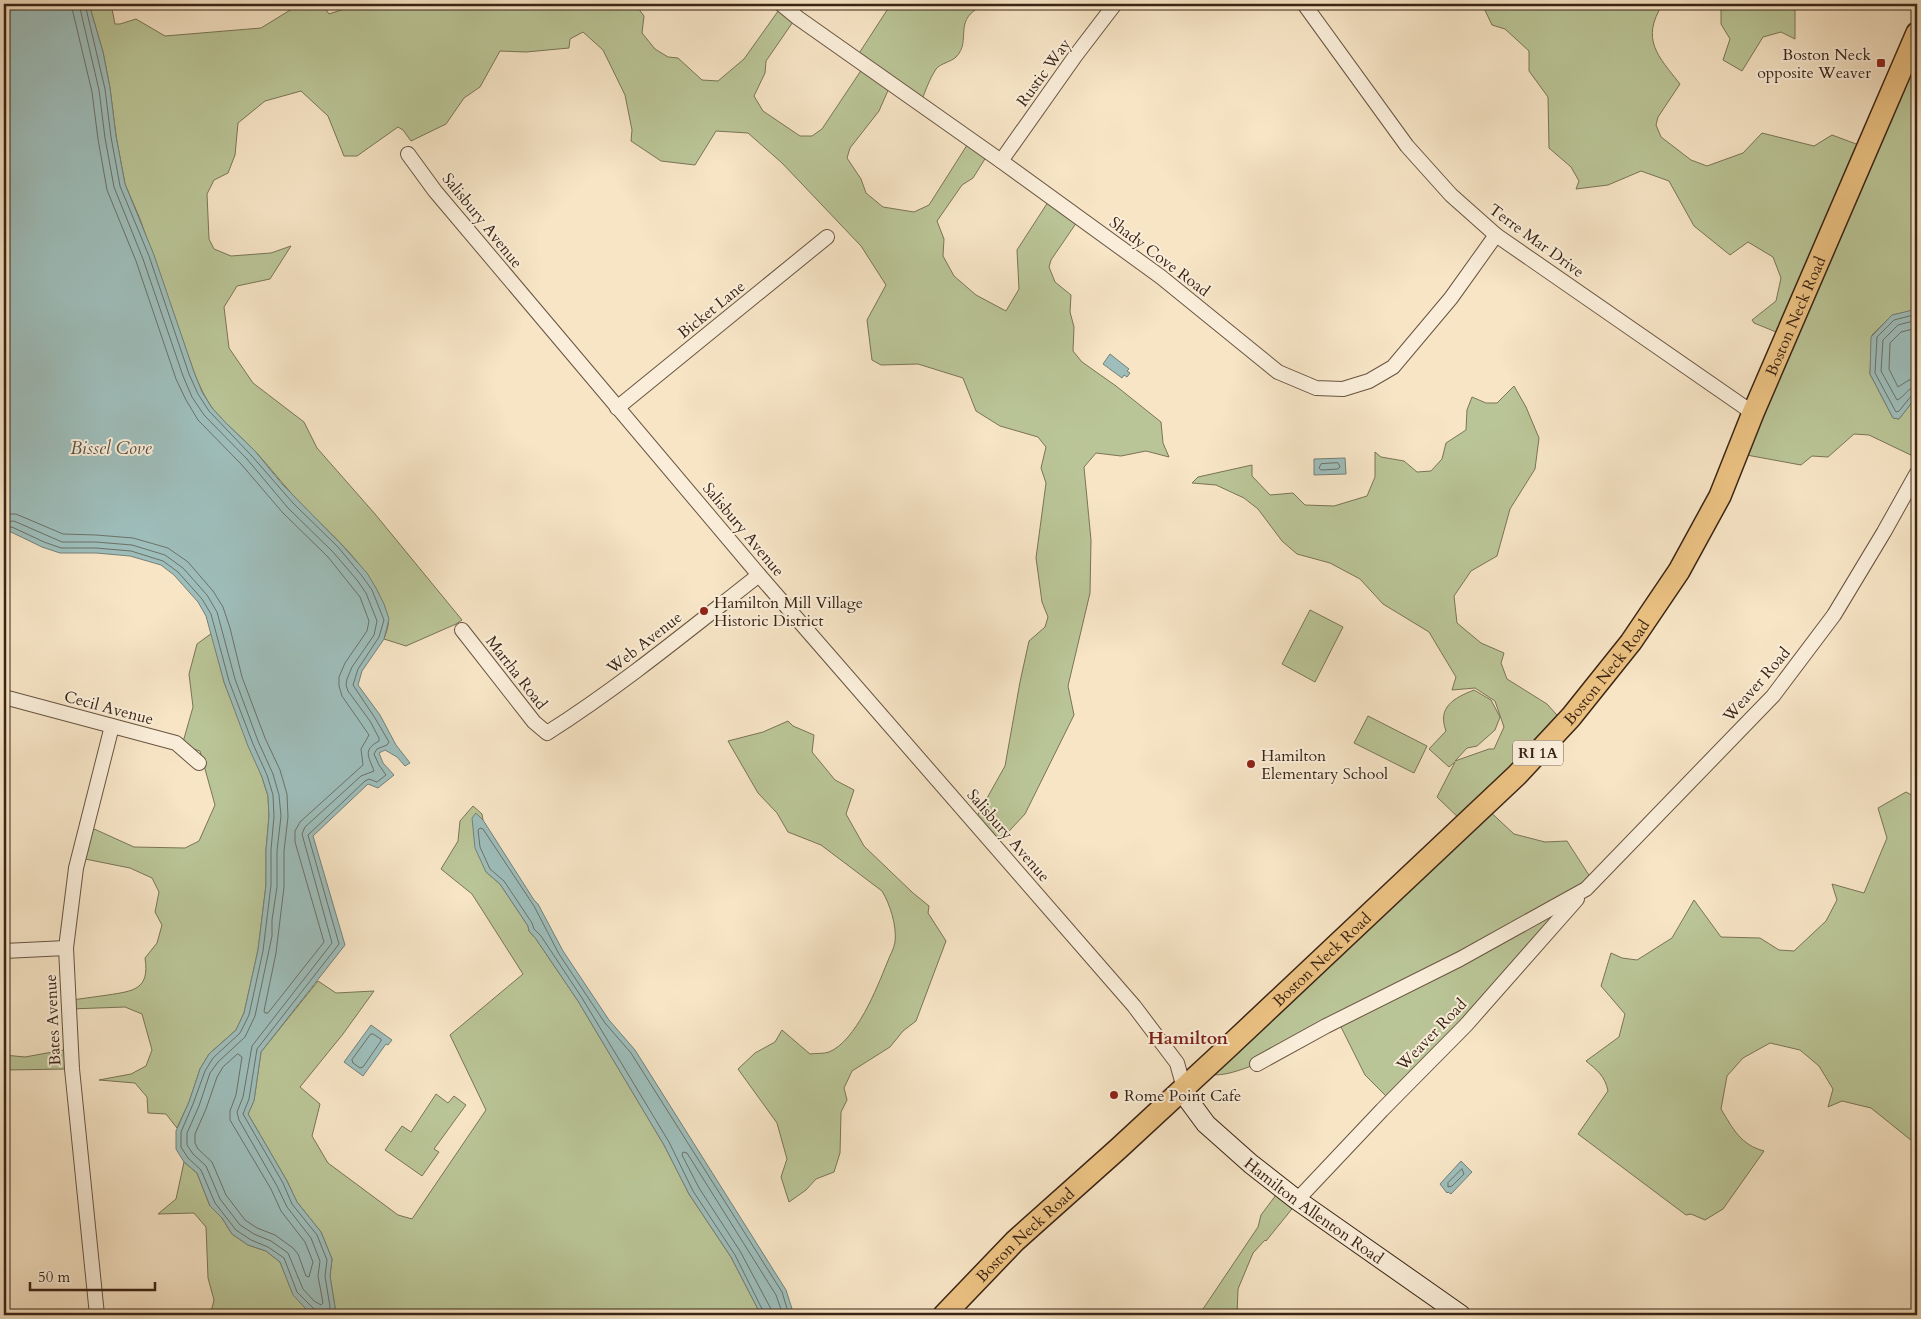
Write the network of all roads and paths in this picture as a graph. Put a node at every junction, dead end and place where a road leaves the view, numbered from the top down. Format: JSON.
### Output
{"nodes":[{"id":1,"x":781,"y":4,"type":"edge"},
{"id":2,"x":1115,"y":4,"type":"edge"},
{"id":3,"x":1304,"y":4,"type":"edge"},
{"id":4,"x":1917,"y":33,"type":"edge"},
{"id":5,"x":408,"y":154,"type":"dead end"},
{"id":6,"x":1001,"y":161,"type":"junction"},
{"id":7,"x":1496,"y":235,"type":"junction"},
{"id":8,"x":827,"y":237,"type":"dead end"},
{"id":9,"x":617,"y":408,"type":"junction"},
{"id":10,"x":1753,"y":413,"type":"junction"},
{"id":11,"x":1917,"y":473,"type":"edge"},
{"id":12,"x":759,"y":575,"type":"junction"},
{"id":13,"x":462,"y":630,"type":"dead end"},
{"id":14,"x":4,"y":697,"type":"edge"},
{"id":15,"x":112,"y":726,"type":"junction"},
{"id":16,"x":547,"y":733,"type":"joint"},
{"id":17,"x":199,"y":763,"type":"dead end"},
{"id":18,"x":1586,"y":889,"type":"junction"},
{"id":19,"x":66,"y":948,"type":"junction"},
{"id":20,"x":4,"y":951,"type":"edge"},
{"id":21,"x":1257,"y":1064,"type":"dead end"},
{"id":22,"x":1184,"y":1088,"type":"junction"},
{"id":23,"x":1297,"y":1200,"type":"junction"},
{"id":24,"x":97,"y":1315,"type":"edge"},
{"id":25,"x":944,"y":1315,"type":"edge"},
{"id":26,"x":1461,"y":1315,"type":"edge"}],
"edges":[{"from":1,"to":6,"type":"street","name":"Shady Cove Road"},
{"from":2,"to":6,"type":"street","name":"Rustic Way"},
{"from":3,"to":7,"type":"street","name":"Terre Mar Drive"},
{"from":4,"to":10,"type":"main road","name":"Boston Neck Road","number":"RI 1A"},
{"from":5,"to":9,"type":"street","name":"Salisbury Avenue"},
{"from":6,"to":7,"type":"street","name":"Shady Cove Road"},
{"from":7,"to":10,"type":"street","name":"Terre Mar Drive"},
{"from":8,"to":9,"type":"street","name":"Bicket Lane"},
{"from":9,"to":12,"type":"street","name":"Salisbury Avenue"},
{"from":10,"to":22,"type":"main road","name":"Boston Neck Road","number":"RI 1A"},
{"from":11,"to":18,"type":"street","name":"Weaver Road"},
{"from":12,"to":16,"type":"street","name":"Web Avenue"},
{"from":12,"to":22,"type":"street","name":"Salisbury Avenue"},
{"from":13,"to":16,"type":"street","name":"Martha Road"},
{"from":14,"to":15,"type":"street","name":"Cecil Avenue"},
{"from":15,"to":17,"type":"street","name":"Cecil Avenue"},
{"from":15,"to":19,"type":"street","name":"Bates Avenue"},
{"from":18,"to":21,"type":"street","name":"Weaver Road"},
{"from":18,"to":23,"type":"street","name":"Weaver Road"},
{"from":19,"to":20,"type":"street"},
{"from":19,"to":24,"type":"street","name":"Bates Avenue"},
{"from":22,"to":23,"type":"street","name":"Hamilton Allenton Road"},
{"from":22,"to":25,"type":"main road","name":"Boston Neck Road","number":"RI 1A"},
{"from":23,"to":26,"type":"street","name":"Hamilton Allenton Road"}]}
